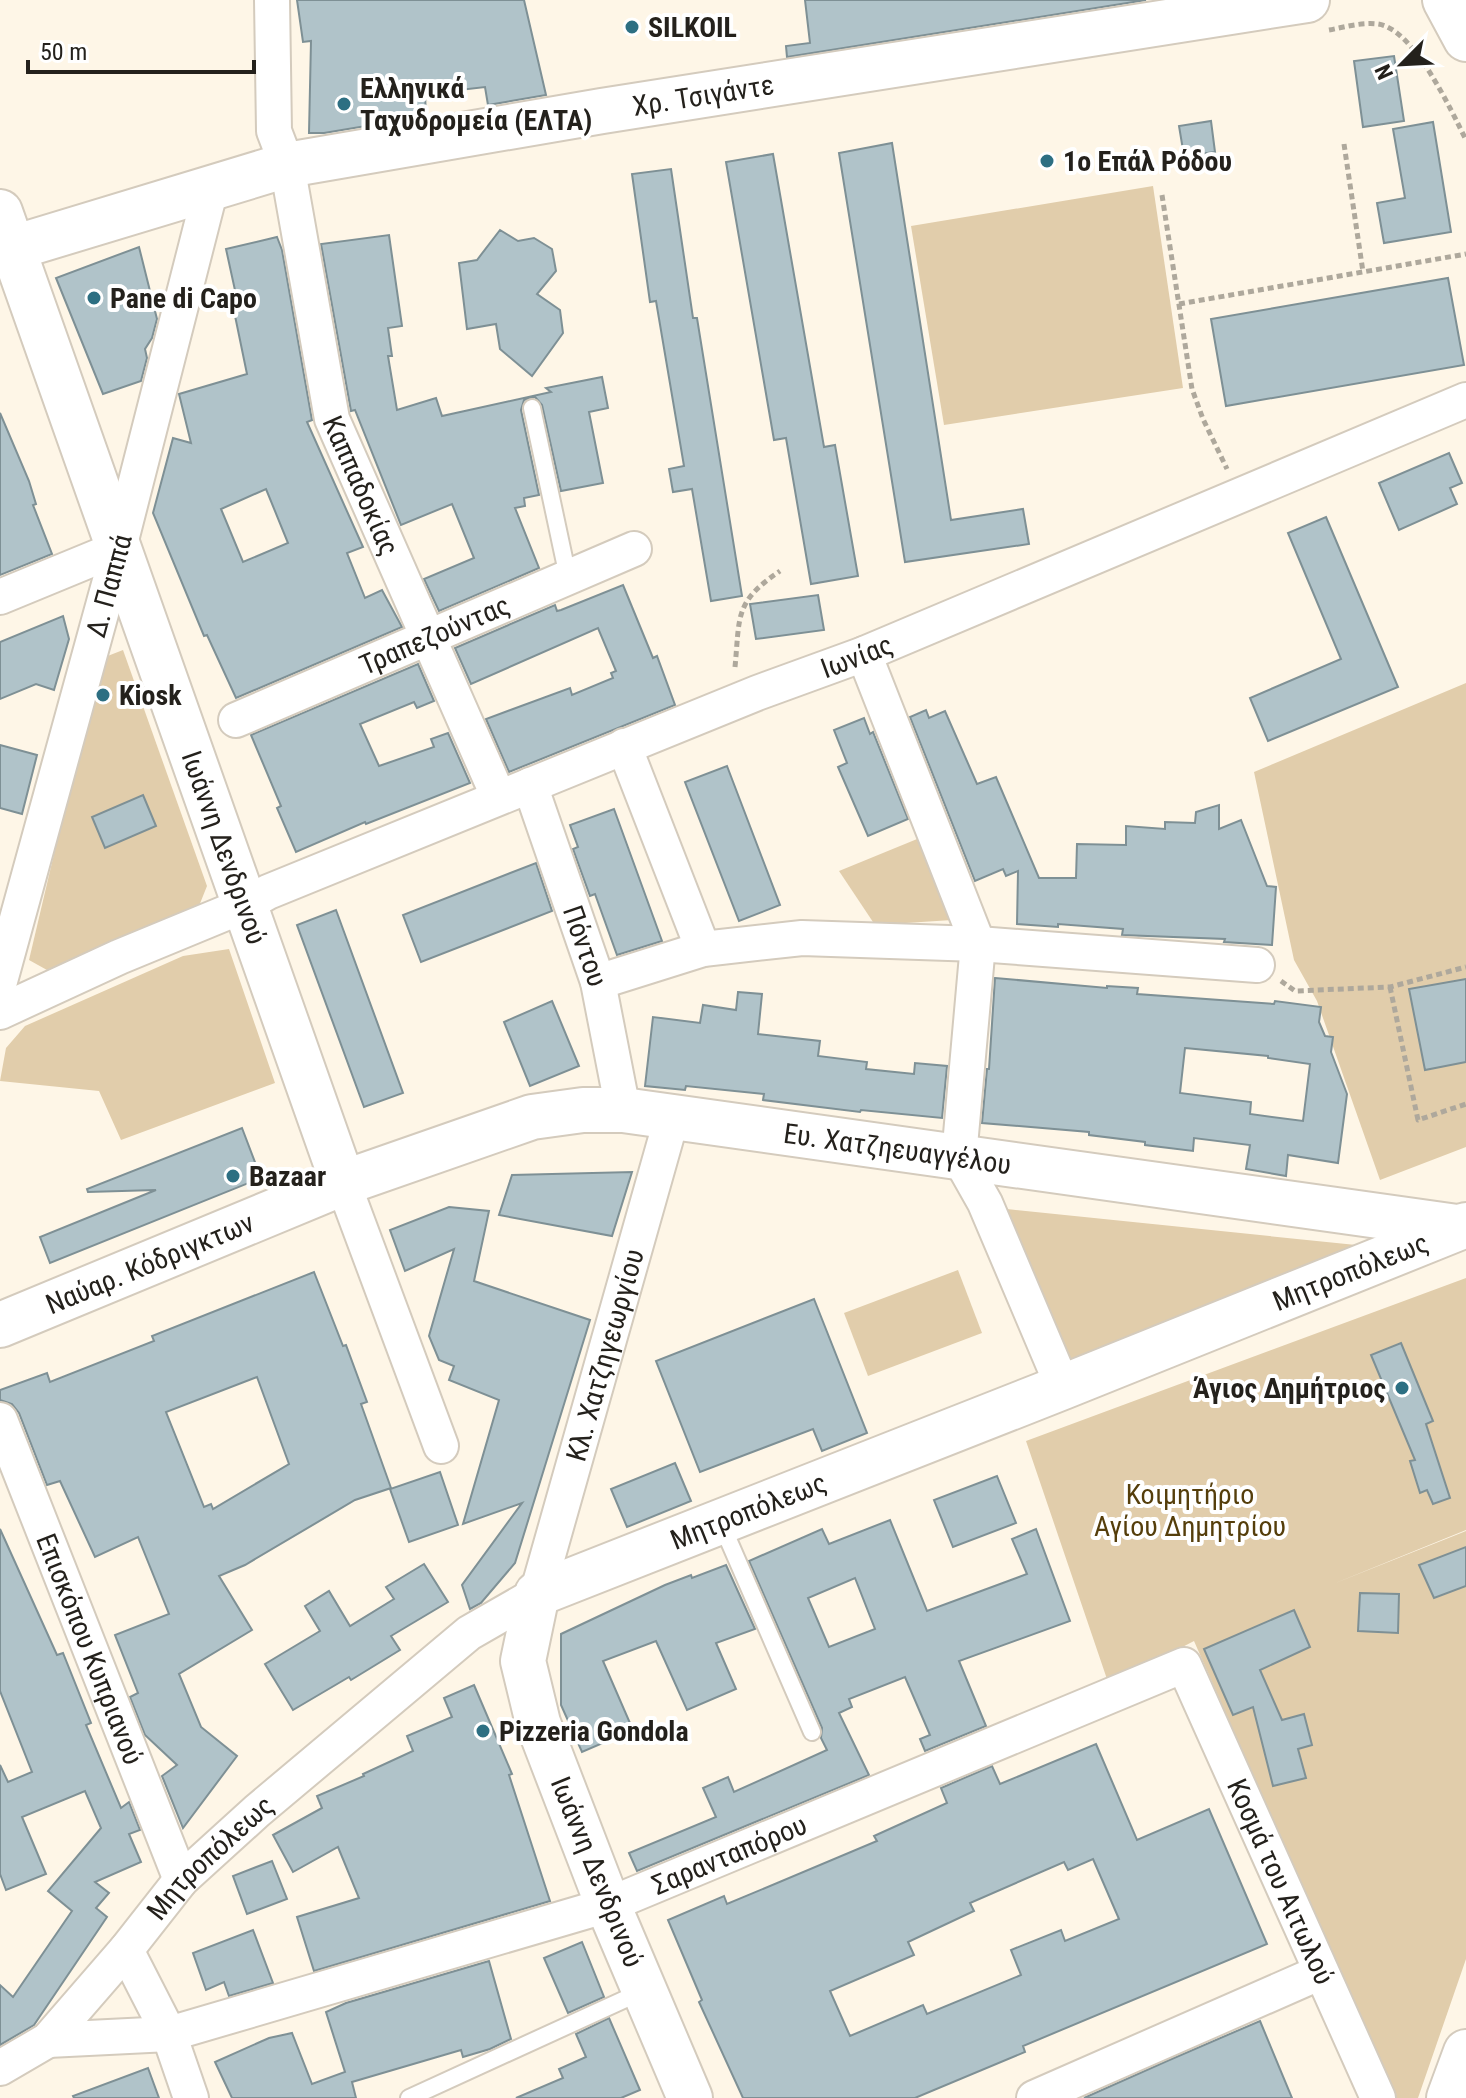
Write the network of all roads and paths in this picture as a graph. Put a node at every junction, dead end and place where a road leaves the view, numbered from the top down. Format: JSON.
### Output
{"nodes":[{"id":1,"x":272,"y":0,"type":"edge"},
{"id":2,"x":1445,"y":0,"type":"edge"},
{"id":3,"x":1313,"y":16,"type":"edge"},
{"id":4,"x":1466,"y":39,"type":"edge"},
{"id":5,"x":1466,"y":140,"type":"edge"},
{"id":6,"x":1344,"y":144,"type":"dead end"},
{"id":7,"x":287,"y":165,"type":"junction"},
{"id":8,"x":211,"y":188,"type":"junction"},
{"id":9,"x":1162,"y":195,"type":"dead end"},
{"id":10,"x":4,"y":237,"type":"edge"},
{"id":11,"x":1466,"y":254,"type":"edge"},
{"id":12,"x":1363,"y":272,"type":"junction"},
{"id":13,"x":1179,"y":304,"type":"junction"},
{"id":14,"x":1466,"y":400,"type":"edge"},
{"id":15,"x":532,"y":408,"type":"dead end"},
{"id":16,"x":1233,"y":480,"type":"dead end"},
{"id":17,"x":119,"y":548,"type":"junction"},
{"id":18,"x":634,"y":549,"type":"dead end"},
{"id":19,"x":780,"y":571,"type":"dead end"},
{"id":20,"x":568,"y":577,"type":"junction"},
{"id":21,"x":0,"y":597,"type":"edge"},
{"id":22,"x":429,"y":637,"type":"junction"},
{"id":23,"x":864,"y":654,"type":"junction"},
{"id":24,"x":734,"y":677,"type":"dead end"},
{"id":25,"x":236,"y":720,"type":"dead end"},
{"id":26,"x":624,"y":746,"type":"junction"},
{"id":27,"x":530,"y":785,"type":"junction"},
{"id":28,"x":495,"y":789,"type":"dead end"},
{"id":29,"x":245,"y":905,"type":"junction"},
{"id":30,"x":978,"y":944,"type":"junction"},
{"id":31,"x":703,"y":949,"type":"junction"},
{"id":32,"x":1257,"y":965,"type":"joint"},
{"id":33,"x":1466,"y":967,"type":"edge"},
{"id":34,"x":0,"y":981,"type":"edge"},
{"id":35,"x":598,"y":982,"type":"junction"},
{"id":36,"x":1390,"y":987,"type":"junction"},
{"id":37,"x":0,"y":1012,"type":"edge"},
{"id":38,"x":1466,"y":1104,"type":"edge"},
{"id":39,"x":623,"y":1110,"type":"junction"},
{"id":40,"x":672,"y":1117,"type":"junction"},
{"id":41,"x":959,"y":1157,"type":"junction"},
{"id":42,"x":343,"y":1183,"type":"junction"},
{"id":43,"x":1463,"y":1226,"type":"edge"},
{"id":44,"x":0,"y":1325,"type":"edge"},
{"id":45,"x":1063,"y":1387,"type":"junction"},
{"id":46,"x":0,"y":1420,"type":"edge"},
{"id":47,"x":441,"y":1446,"type":"dead end"},
{"id":48,"x":720,"y":1522,"type":"junction"},
{"id":49,"x":537,"y":1594,"type":"junction"},
{"id":50,"x":1184,"y":1665,"type":"joint"},
{"id":51,"x":812,"y":1732,"type":"dead end"},
{"id":52,"x":181,"y":1880,"type":"junction"},
{"id":53,"x":608,"y":1905,"type":"junction"},
{"id":54,"x":126,"y":1950,"type":"junction"},
{"id":55,"x":1321,"y":1972,"type":"junction"},
{"id":56,"x":644,"y":1990,"type":"junction"},
{"id":57,"x":169,"y":2034,"type":"junction"},
{"id":58,"x":48,"y":2040,"type":"junction"},
{"id":59,"x":0,"y":2068,"type":"edge"},
{"id":60,"x":191,"y":2098,"type":"edge"},
{"id":61,"x":409,"y":2098,"type":"edge"},
{"id":62,"x":690,"y":2098,"type":"edge"},
{"id":63,"x":1034,"y":2098,"type":"edge"},
{"id":64,"x":1378,"y":2098,"type":"edge"}],
"edges":[{"from":1,"to":7,"type":"street","name":"Καππαδοκίας"},
{"from":2,"to":4,"type":"street"},
{"from":3,"to":5,"type":"path"},
{"from":3,"to":7,"type":"street","name":"Χρ. Τσιγάντε"},
{"from":6,"to":12,"type":"path"},
{"from":7,"to":8,"type":"street","name":"Χρ. Τσιγάντε"},
{"from":7,"to":22,"type":"street","name":"Καππαδοκίας"},
{"from":8,"to":10,"type":"street","name":"Χρ. Τσιγάντε"},
{"from":8,"to":17,"type":"street","name":"Δ. Παππά"},
{"from":9,"to":13,"type":"path"},
{"from":10,"to":17,"type":"street","name":"Ιωάννη Δενδρινού"},
{"from":11,"to":12,"type":"path"},
{"from":12,"to":13,"type":"path"},
{"from":13,"to":16,"type":"path"},
{"from":14,"to":23,"type":"street","name":"Ιωνίας"},
{"from":15,"to":20,"type":"lane"},
{"from":17,"to":21,"type":"street"},
{"from":17,"to":29,"type":"street","name":"Ιωάννη Δενδρινού"},
{"from":17,"to":34,"type":"street","name":"Δ. Παππά"},
{"from":18,"to":20,"type":"street","name":"Τραπεζούντας"},
{"from":19,"to":24,"type":"path"},
{"from":20,"to":22,"type":"street","name":"Τραπεζούντας"},
{"from":22,"to":25,"type":"street","name":"Τραπεζούντας"},
{"from":22,"to":28,"type":"street","name":"Καππαδοκίας"},
{"from":23,"to":26,"type":"street","name":"Ιωνίας"},
{"from":23,"to":30,"type":"street"},
{"from":26,"to":27,"type":"street","name":"Ιωνίας"},
{"from":26,"to":31,"type":"street"},
{"from":27,"to":29,"type":"street","name":"Ιωνίας"},
{"from":27,"to":35,"type":"street","name":"Πόντου"},
{"from":29,"to":37,"type":"street","name":"Ιωνίας"},
{"from":29,"to":42,"type":"street","name":"Ιωάννη Δενδρινού"},
{"from":30,"to":31,"type":"street"},
{"from":30,"to":32,"type":"street"},
{"from":30,"to":41,"type":"street"},
{"from":31,"to":35,"type":"street"},
{"from":32,"to":36,"type":"path"},
{"from":33,"to":36,"type":"path"},
{"from":35,"to":39,"type":"street","name":"Πόντου"},
{"from":36,"to":38,"type":"path"},
{"from":39,"to":40,"type":"street","name":"Ευ. Χατζηευαγγέλου"},
{"from":39,"to":42,"type":"street","name":"Ευ. Χατζηευαγγέλου"},
{"from":40,"to":41,"type":"street","name":"Ευ. Χατζηευαγγέλου"},
{"from":40,"to":49,"type":"street","name":"Κλ. Χατζηγεωργίου"},
{"from":41,"to":43,"type":"street","name":"Ευ. Χατζηευαγγέλου"},
{"from":41,"to":45,"type":"street"},
{"from":42,"to":44,"type":"street","name":"Ναύαρ. Κόδριγκτων"},
{"from":42,"to":47,"type":"street","name":"Ιωάννη Δενδρινού"},
{"from":43,"to":45,"type":"street","name":"Μητροπόλεως"},
{"from":45,"to":48,"type":"street","name":"Μητροπόλεως"},
{"from":46,"to":52,"type":"street","name":"Επισκόπου Κυπριανού"},
{"from":48,"to":49,"type":"street","name":"Μητροπόλεως"},
{"from":48,"to":51,"type":"lane"},
{"from":49,"to":52,"type":"street","name":"Μητροπόλεως"},
{"from":49,"to":53,"type":"street","name":"Ιωάννη Δενδρινού"},
{"from":50,"to":53,"type":"street","name":"Σαρανταπόρου"},
{"from":50,"to":55,"type":"street","name":"Κοσμά του Αιτωλού"},
{"from":52,"to":54,"type":"street","name":"Μητροπόλεως"},
{"from":53,"to":56,"type":"street","name":"Ιωάννη Δενδρινού"},
{"from":53,"to":57,"type":"street","name":"Σαρανταπόρου"},
{"from":54,"to":57,"type":"street"},
{"from":54,"to":58,"type":"street","name":"Μητροπόλεως"},
{"from":55,"to":63,"type":"street"},
{"from":55,"to":64,"type":"street","name":"Κοσμά του Αιτωλού"},
{"from":56,"to":61,"type":"lane"},
{"from":56,"to":62,"type":"street","name":"Ιωάννη Δενδρινού"},
{"from":57,"to":58,"type":"street","name":"Σαρανταπόρου"},
{"from":57,"to":60,"type":"street"},
{"from":58,"to":59,"type":"street"}]}
